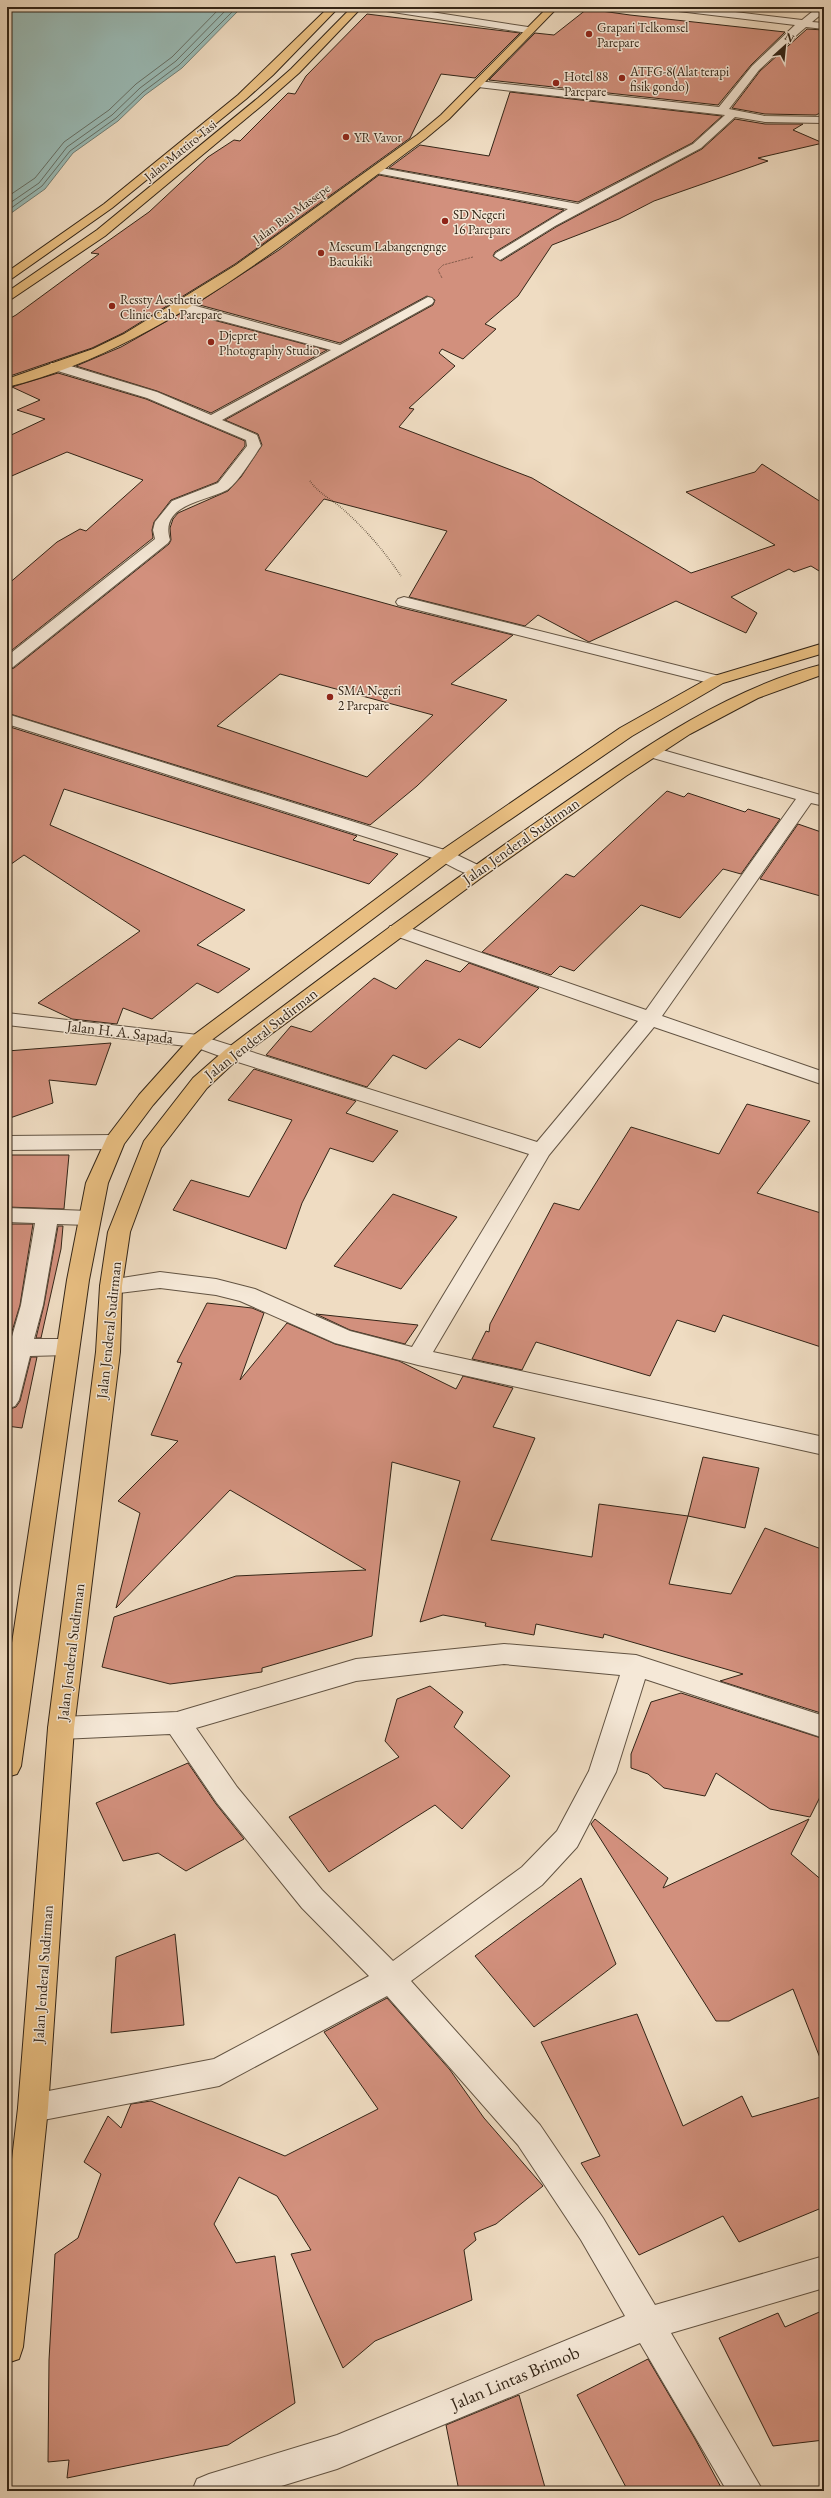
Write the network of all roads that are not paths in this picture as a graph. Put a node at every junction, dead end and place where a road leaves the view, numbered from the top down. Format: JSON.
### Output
{"nodes":[{"id":1,"x":334,"y":7,"type":"edge"},
{"id":2,"x":357,"y":7,"type":"edge"},
{"id":3,"x":380,"y":7,"type":"edge"},
{"id":4,"x":553,"y":7,"type":"edge"},
{"id":5,"x":670,"y":7,"type":"edge"},
{"id":6,"x":824,"y":7,"type":"edge"},
{"id":7,"x":802,"y":24,"type":"junction"},
{"id":8,"x":824,"y":26,"type":"edge"},
{"id":9,"x":528,"y":30,"type":"junction"},
{"id":10,"x":478,"y":84,"type":"junction"},
{"id":11,"x":722,"y":111,"type":"junction"},
{"id":12,"x":733,"y":113,"type":"junction"},
{"id":13,"x":824,"y":120,"type":"edge"},
{"id":14,"x":157,"y":166,"type":"junction"},
{"id":15,"x":178,"y":169,"type":"junction"},
{"id":16,"x":376,"y":170,"type":"junction"},
{"id":17,"x":580,"y":208,"type":"junction"},
{"id":18,"x":500,"y":256,"type":"road end"},
{"id":19,"x":7,"y":278,"type":"edge"},
{"id":20,"x":7,"y":298,"type":"edge"},
{"id":21,"x":428,"y":301,"type":"road end"},
{"id":22,"x":181,"y":306,"type":"junction"},
{"id":23,"x":342,"y":349,"type":"junction"},
{"id":24,"x":56,"y":366,"type":"junction"},
{"id":25,"x":7,"y":383,"type":"edge"},
{"id":26,"x":210,"y":421,"type":"junction"},
{"id":27,"x":404,"y":602,"type":"road end"},
{"id":28,"x":824,"y":648,"type":"edge"},
{"id":29,"x":7,"y":664,"type":"edge"},
{"id":30,"x":824,"y":670,"type":"edge"},
{"id":31,"x":717,"y":680,"type":"junction"},
{"id":32,"x":7,"y":719,"type":"edge"},
{"id":33,"x":652,"y":752,"type":"junction"},
{"id":34,"x":815,"y":799,"type":"edge"},
{"id":35,"x":445,"y":856,"type":"junction"},
{"id":36,"x":476,"y":871,"type":"junction"},
{"id":37,"x":398,"y":930,"type":"junction"},
{"id":38,"x":651,"y":1018,"type":"junction"},
{"id":39,"x":7,"y":1019,"type":"edge"},
{"id":40,"x":198,"y":1041,"type":"junction"},
{"id":41,"x":232,"y":1054,"type":"junction"},
{"id":42,"x":824,"y":1079,"type":"edge"},
{"id":43,"x":114,"y":1142,"type":"junction"},
{"id":44,"x":7,"y":1143,"type":"edge"},
{"id":45,"x":541,"y":1151,"type":"junction"},
{"id":46,"x":7,"y":1215,"type":"edge"},
{"id":47,"x":47,"y":1216,"type":"junction"},
{"id":48,"x":89,"y":1218,"type":"junction"},
{"id":49,"x":111,"y":1286,"type":"junction"},
{"id":50,"x":68,"y":1347,"type":"junction"},
{"id":51,"x":14,"y":1348,"type":"edge"},
{"id":52,"x":418,"y":1357,"type":"junction"},
{"id":53,"x":7,"y":1400,"type":"edge"},
{"id":54,"x":824,"y":1446,"type":"edge"},
{"id":55,"x":636,"y":1666,"type":"junction"},
{"id":56,"x":177,"y":1723,"type":"junction"},
{"id":57,"x":824,"y":1727,"type":"edge"},
{"id":58,"x":61,"y":1728,"type":"junction"},
{"id":59,"x":8,"y":1740,"type":"edge"},
{"id":60,"x":7,"y":1766,"type":"edge"},
{"id":61,"x":391,"y":1979,"type":"junction"},
{"id":62,"x":33,"y":2108,"type":"junction"},
{"id":63,"x":824,"y":2272,"type":"edge"},
{"id":64,"x":648,"y":2323,"type":"junction"},
{"id":65,"x":7,"y":2347,"type":"edge"},
{"id":66,"x":210,"y":2491,"type":"edge"},
{"id":67,"x":746,"y":2491,"type":"edge"}],
"edges":[{"from":1,"to":14,"type":"main road","name":"Jalan Mattiro Tasi"},
{"from":2,"to":15,"type":"main road","name":"Jalan Mattiro Tasi"},
{"from":3,"to":9,"type":"street"},
{"from":4,"to":9,"type":"main road","name":"Jalan Bau Massepe"},
{"from":5,"to":7,"type":"street"},
{"from":6,"to":7,"type":"street"},
{"from":7,"to":8,"type":"street"},
{"from":7,"to":11,"type":"street"},
{"from":9,"to":10,"type":"main road","name":"Jalan Bau Massepe"},
{"from":10,"to":11,"type":"street"},
{"from":10,"to":16,"type":"main road","name":"Jalan Bau Massepe"},
{"from":11,"to":12,"type":"street"},
{"from":12,"to":13,"type":"street"},
{"from":12,"to":17,"type":"street"},
{"from":14,"to":15,"type":"main road"},
{"from":14,"to":19,"type":"main road","name":"Jalan Mattiro Tasi"},
{"from":15,"to":20,"type":"main road","name":"Jalan Mattiro Tasi"},
{"from":16,"to":17,"type":"street"},
{"from":16,"to":22,"type":"main road","name":"Jalan Bau Massepe"},
{"from":17,"to":18,"type":"street"},
{"from":21,"to":23,"type":"street"},
{"from":22,"to":23,"type":"street"},
{"from":22,"to":24,"type":"main road","name":"Jalan Bau Massepe"},
{"from":23,"to":26,"type":"street"},
{"from":24,"to":25,"type":"main road","name":"Jalan Bau Massepe"},
{"from":24,"to":26,"type":"street"},
{"from":26,"to":29,"type":"street"},
{"from":27,"to":31,"type":"street"},
{"from":28,"to":31,"type":"main road","name":"Jalan Jenderal Sudirman"},
{"from":30,"to":33,"type":"main road","name":"Jalan Jenderal Sudirman"},
{"from":31,"to":35,"type":"main road","name":"Jalan Jenderal Sudirman"},
{"from":32,"to":35,"type":"street"},
{"from":33,"to":34,"type":"street"},
{"from":33,"to":36,"type":"main road","name":"Jalan Jenderal Sudirman"},
{"from":34,"to":38,"type":"street"},
{"from":35,"to":36,"type":"street"},
{"from":35,"to":40,"type":"main road","name":"Jalan Jenderal Sudirman"},
{"from":36,"to":37,"type":"main road","name":"Jalan Jenderal Sudirman"},
{"from":37,"to":38,"type":"street"},
{"from":37,"to":41,"type":"main road","name":"Jalan Jenderal Sudirman"},
{"from":38,"to":42,"type":"street"},
{"from":38,"to":45,"type":"street"},
{"from":39,"to":40,"type":"street","name":"Jalan H. A. Sapada"},
{"from":40,"to":41,"type":"street","name":"Jalan H. A. Sapada"},
{"from":40,"to":43,"type":"main road","name":"Jalan Jenderal Sudirman"},
{"from":41,"to":45,"type":"street","name":"Jalan H. A. Sapada"},
{"from":41,"to":49,"type":"main road","name":"Jalan Jenderal Sudirman"},
{"from":43,"to":44,"type":"street"},
{"from":43,"to":48,"type":"main road","name":"Jalan Jenderal Sudirman"},
{"from":45,"to":52,"type":"street"},
{"from":46,"to":47,"type":"street"},
{"from":47,"to":48,"type":"street"},
{"from":47,"to":51,"type":"street"},
{"from":48,"to":50,"type":"main road","name":"Jalan Jenderal Sudirman"},
{"from":49,"to":52,"type":"street"},
{"from":49,"to":58,"type":"main road","name":"Jalan Jenderal Sudirman"},
{"from":50,"to":51,"type":"street"},
{"from":50,"to":59,"type":"main road","name":"Jalan Jenderal Sudirman"},
{"from":51,"to":53,"type":"street"},
{"from":52,"to":54,"type":"street"},
{"from":55,"to":56,"type":"street"},
{"from":55,"to":57,"type":"street"},
{"from":55,"to":61,"type":"street"},
{"from":56,"to":58,"type":"street"},
{"from":56,"to":61,"type":"street"},
{"from":58,"to":62,"type":"main road","name":"Jalan Jenderal Sudirman"},
{"from":59,"to":60,"type":"main road","name":"Jalan Jenderal Sudirman"},
{"from":61,"to":62,"type":"street"},
{"from":61,"to":64,"type":"street"},
{"from":62,"to":65,"type":"main road","name":"Jalan Jenderal Sudirman"},
{"from":63,"to":64,"type":"street","name":"Jalan Lintas Brimob"},
{"from":64,"to":66,"type":"street","name":"Jalan Lintas Brimob"},
{"from":64,"to":67,"type":"street"}]}
